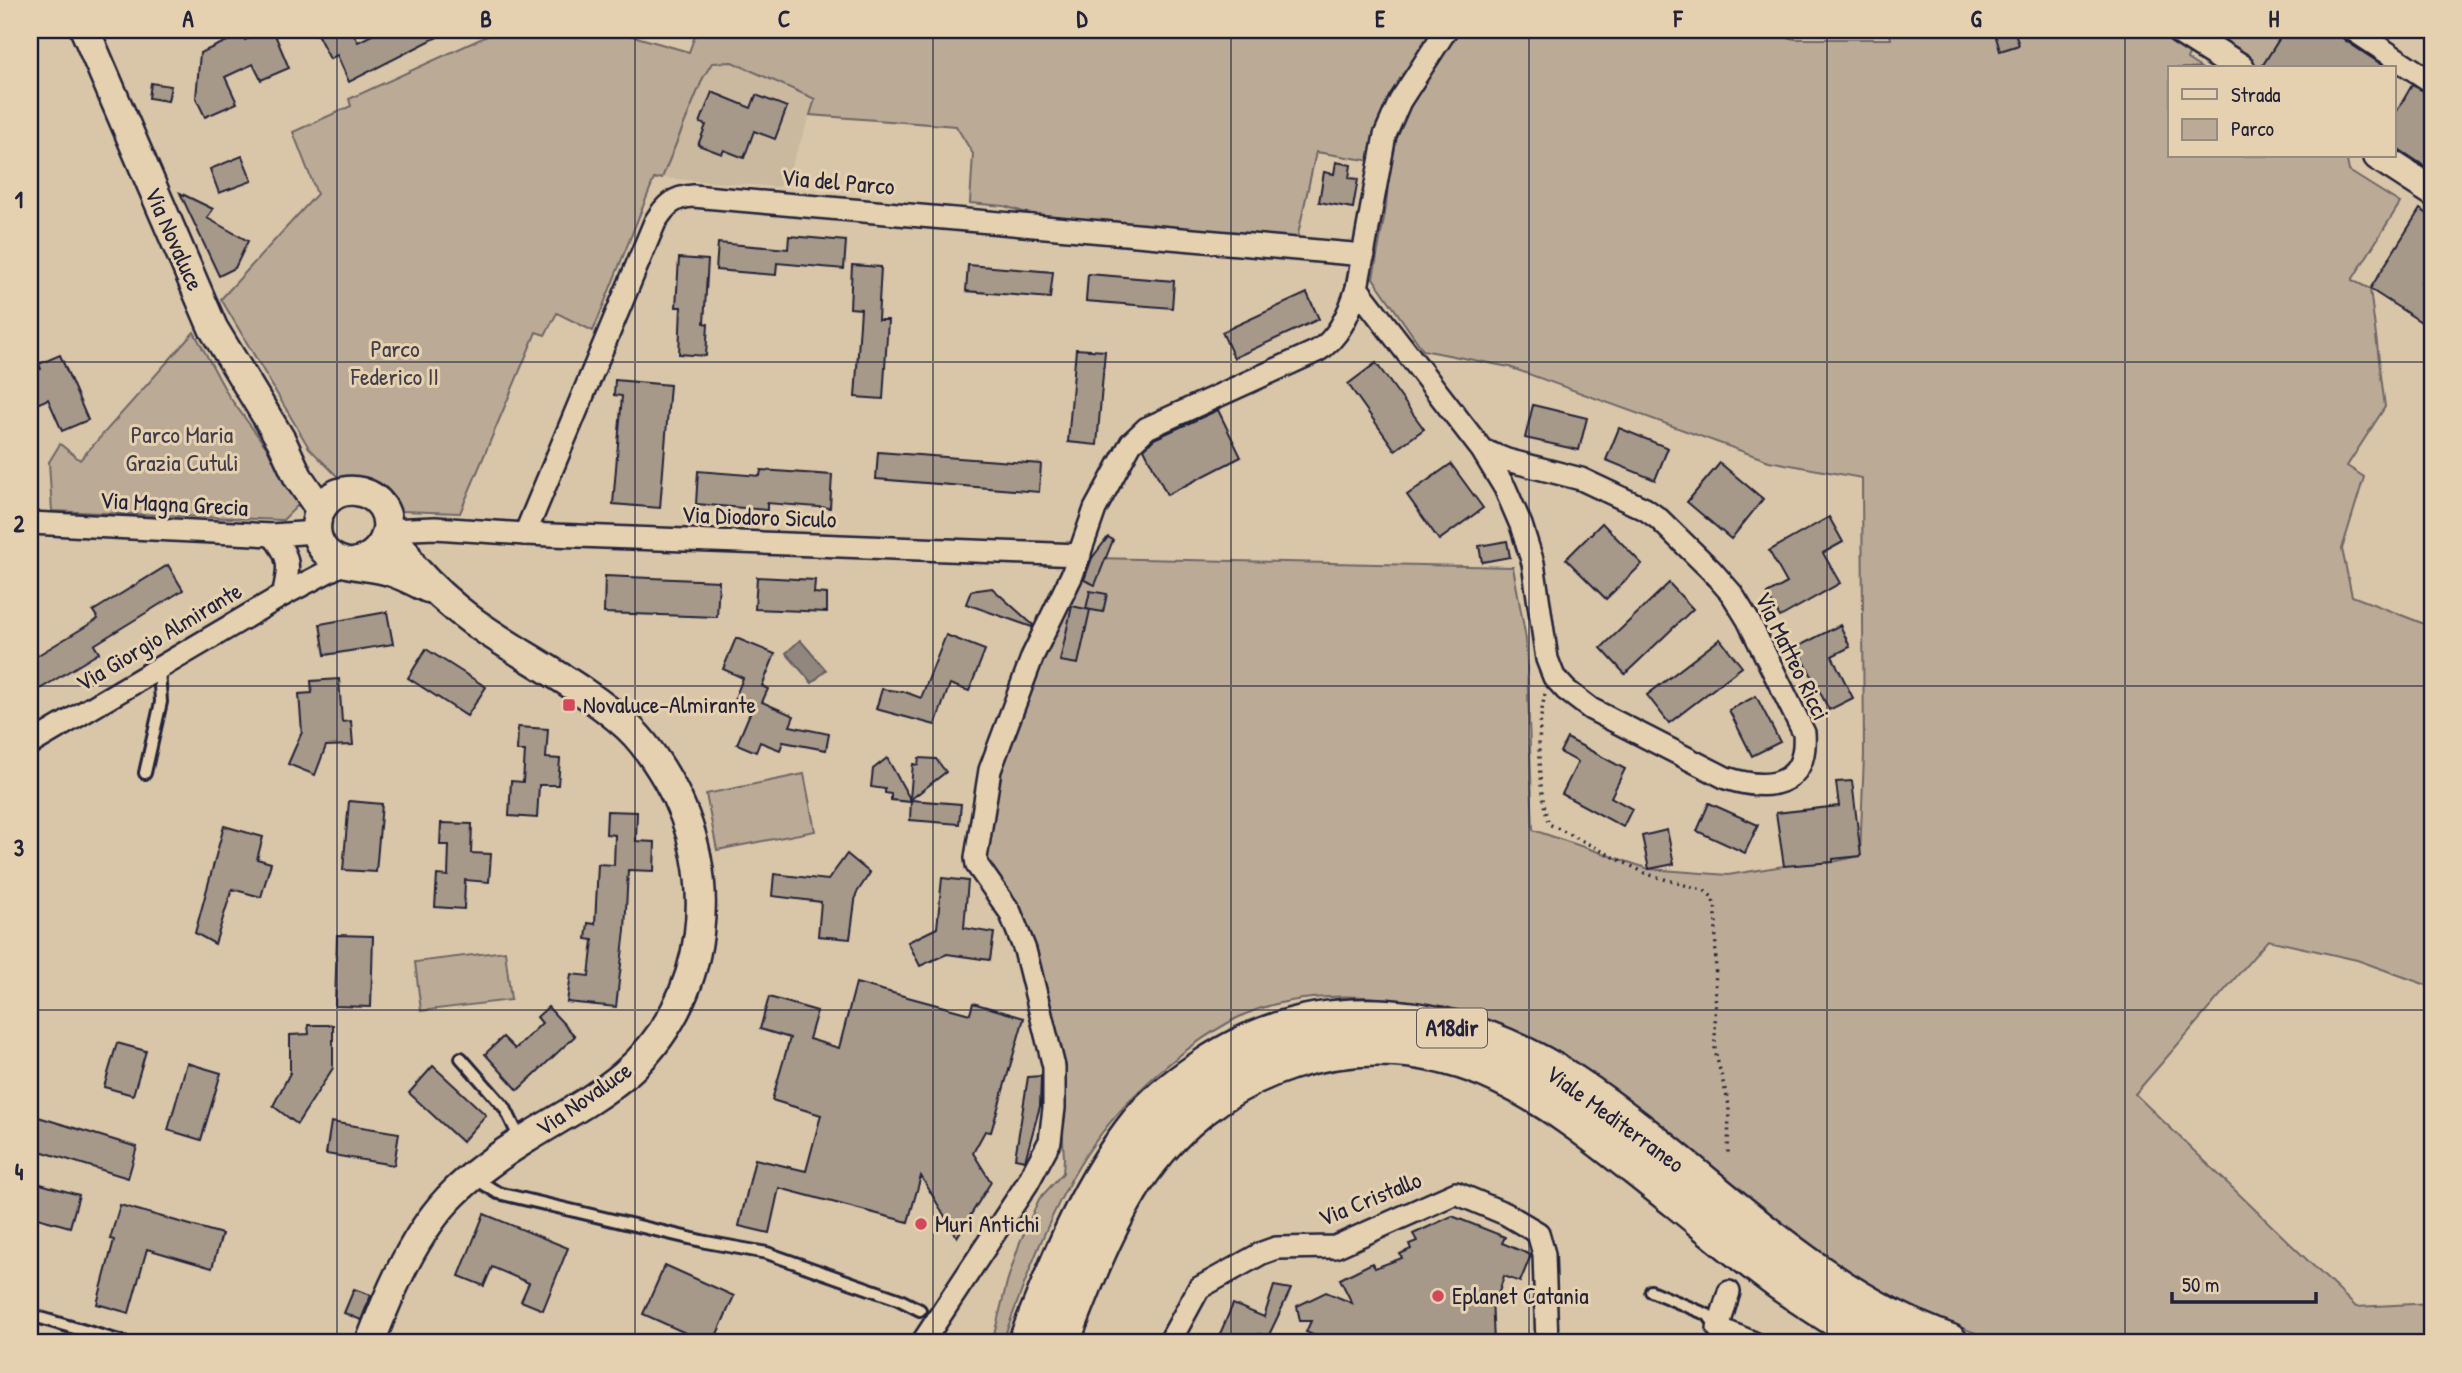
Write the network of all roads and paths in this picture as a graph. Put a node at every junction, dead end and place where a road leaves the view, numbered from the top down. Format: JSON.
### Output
{"nodes":[{"id":1,"x":85,"y":30,"type":"edge"},
{"id":2,"x":1446,"y":30,"type":"edge"},
{"id":3,"x":2180,"y":30,"type":"edge"},
{"id":4,"x":2353,"y":30,"type":"edge"},
{"id":5,"x":2237,"y":66,"type":"edge"},
{"id":6,"x":2432,"y":82,"type":"edge"},
{"id":7,"x":2381,"y":158,"type":"edge"},
{"id":8,"x":2432,"y":191,"type":"edge"},
{"id":9,"x":1364,"y":256,"type":"junction"},
{"id":10,"x":1357,"y":288,"type":"junction"},
{"id":11,"x":281,"y":440,"type":"junction"},
{"id":12,"x":1482,"y":450,"type":"junction"},
{"id":13,"x":342,"y":492,"type":"junction"},
{"id":14,"x":30,"y":523,"type":"edge"},
{"id":15,"x":386,"y":526,"type":"junction"},
{"id":16,"x":319,"y":529,"type":"junction"},
{"id":17,"x":525,"y":534,"type":"junction"},
{"id":18,"x":272,"y":535,"type":"junction"},
{"id":19,"x":1080,"y":555,"type":"junction"},
{"id":20,"x":350,"y":563,"type":"junction"},
{"id":21,"x":316,"y":577,"type":"junction"},
{"id":22,"x":437,"y":593,"type":"junction"},
{"id":23,"x":283,"y":595,"type":"junction"},
{"id":24,"x":159,"y":668,"type":"junction"},
{"id":25,"x":1551,"y":668,"type":"junction"},
{"id":26,"x":30,"y":744,"type":"edge"},
{"id":27,"x":145,"y":773,"type":"dead end"},
{"id":28,"x":461,"y":1058,"type":"dead end"},
{"id":29,"x":522,"y":1142,"type":"junction"},
{"id":30,"x":1728,"y":1155,"type":"dead end"},
{"id":31,"x":473,"y":1177,"type":"junction"},
{"id":32,"x":1651,"y":1291,"type":"dead end"},
{"id":33,"x":1729,"y":1292,"type":"dead end"},
{"id":34,"x":920,"y":1310,"type":"dead end"},
{"id":35,"x":30,"y":1315,"type":"edge"},
{"id":36,"x":1718,"y":1328,"type":"junction"},
{"id":37,"x":126,"y":1343,"type":"edge"},
{"id":38,"x":370,"y":1343,"type":"edge"},
{"id":39,"x":922,"y":1343,"type":"edge"},
{"id":40,"x":1027,"y":1343,"type":"edge"},
{"id":41,"x":1060,"y":1343,"type":"edge"},
{"id":42,"x":1168,"y":1343,"type":"edge"},
{"id":43,"x":1547,"y":1343,"type":"edge"},
{"id":44,"x":1754,"y":1343,"type":"edge"},
{"id":45,"x":1876,"y":1343,"type":"edge"},
{"id":46,"x":1949,"y":1343,"type":"edge"}],
"edges":[{"from":1,"to":11,"type":"main road","name":"Via Novaluce"},
{"from":2,"to":9,"type":"street"},
{"from":3,"to":5,"type":"main road"},
{"from":4,"to":6,"type":"street"},
{"from":7,"to":8,"type":"main road"},
{"from":9,"to":10,"type":"street"},
{"from":9,"to":17,"type":"street","name":"Via del Parco"},
{"from":10,"to":12,"type":"street","name":"Via Matteo Ricci"},
{"from":10,"to":19,"type":"street"},
{"from":11,"to":13,"type":"main road"},
{"from":11,"to":16,"type":"main road"},
{"from":12,"to":25,"type":"street","name":"Via Matteo Ricci"},
{"from":12,"to":25,"type":"street","name":"Via Matteo Ricci"},
{"from":13,"to":15,"type":"main road"},
{"from":13,"to":16,"type":"main road"},
{"from":14,"to":18,"type":"street","name":"Via Magna Grecia"},
{"from":15,"to":17,"type":"street","name":"Via Diodoro Siculo"},
{"from":15,"to":20,"type":"main road"},
{"from":15,"to":22,"type":"main road"},
{"from":16,"to":18,"type":"street","name":"Via Magna Grecia"},
{"from":16,"to":20,"type":"main road"},
{"from":16,"to":21,"type":"street"},
{"from":17,"to":19,"type":"street","name":"Via Diodoro Siculo"},
{"from":18,"to":23,"type":"street"},
{"from":19,"to":39,"type":"street"},
{"from":20,"to":21,"type":"street","name":"Via Giorgio Almirante"},
{"from":20,"to":22,"type":"main road"},
{"from":21,"to":23,"type":"street","name":"Via Giorgio Almirante"},
{"from":22,"to":29,"type":"main road","name":"Via Novaluce"},
{"from":23,"to":24,"type":"street","name":"Via Giorgio Almirante"},
{"from":24,"to":26,"type":"street","name":"Via Giorgio Almirante"},
{"from":24,"to":27,"type":"lane"},
{"from":25,"to":30,"type":"path"},
{"from":28,"to":29,"type":"lane"},
{"from":29,"to":31,"type":"main road","name":"Via Novaluce"},
{"from":31,"to":34,"type":"lane"},
{"from":31,"to":38,"type":"main road","name":"Via Novaluce"},
{"from":32,"to":36,"type":"lane"},
{"from":33,"to":36,"type":"street"},
{"from":35,"to":37,"type":"lane"},
{"from":36,"to":44,"type":"street"},
{"from":40,"to":46,"type":"highway","name":"Viale Mediterraneo","number":"A18dir"},
{"from":41,"to":45,"type":"highway","name":"Viale Mediterraneo","number":"A18dir"},
{"from":42,"to":43,"type":"street","name":"Via Cristallo"}]}
